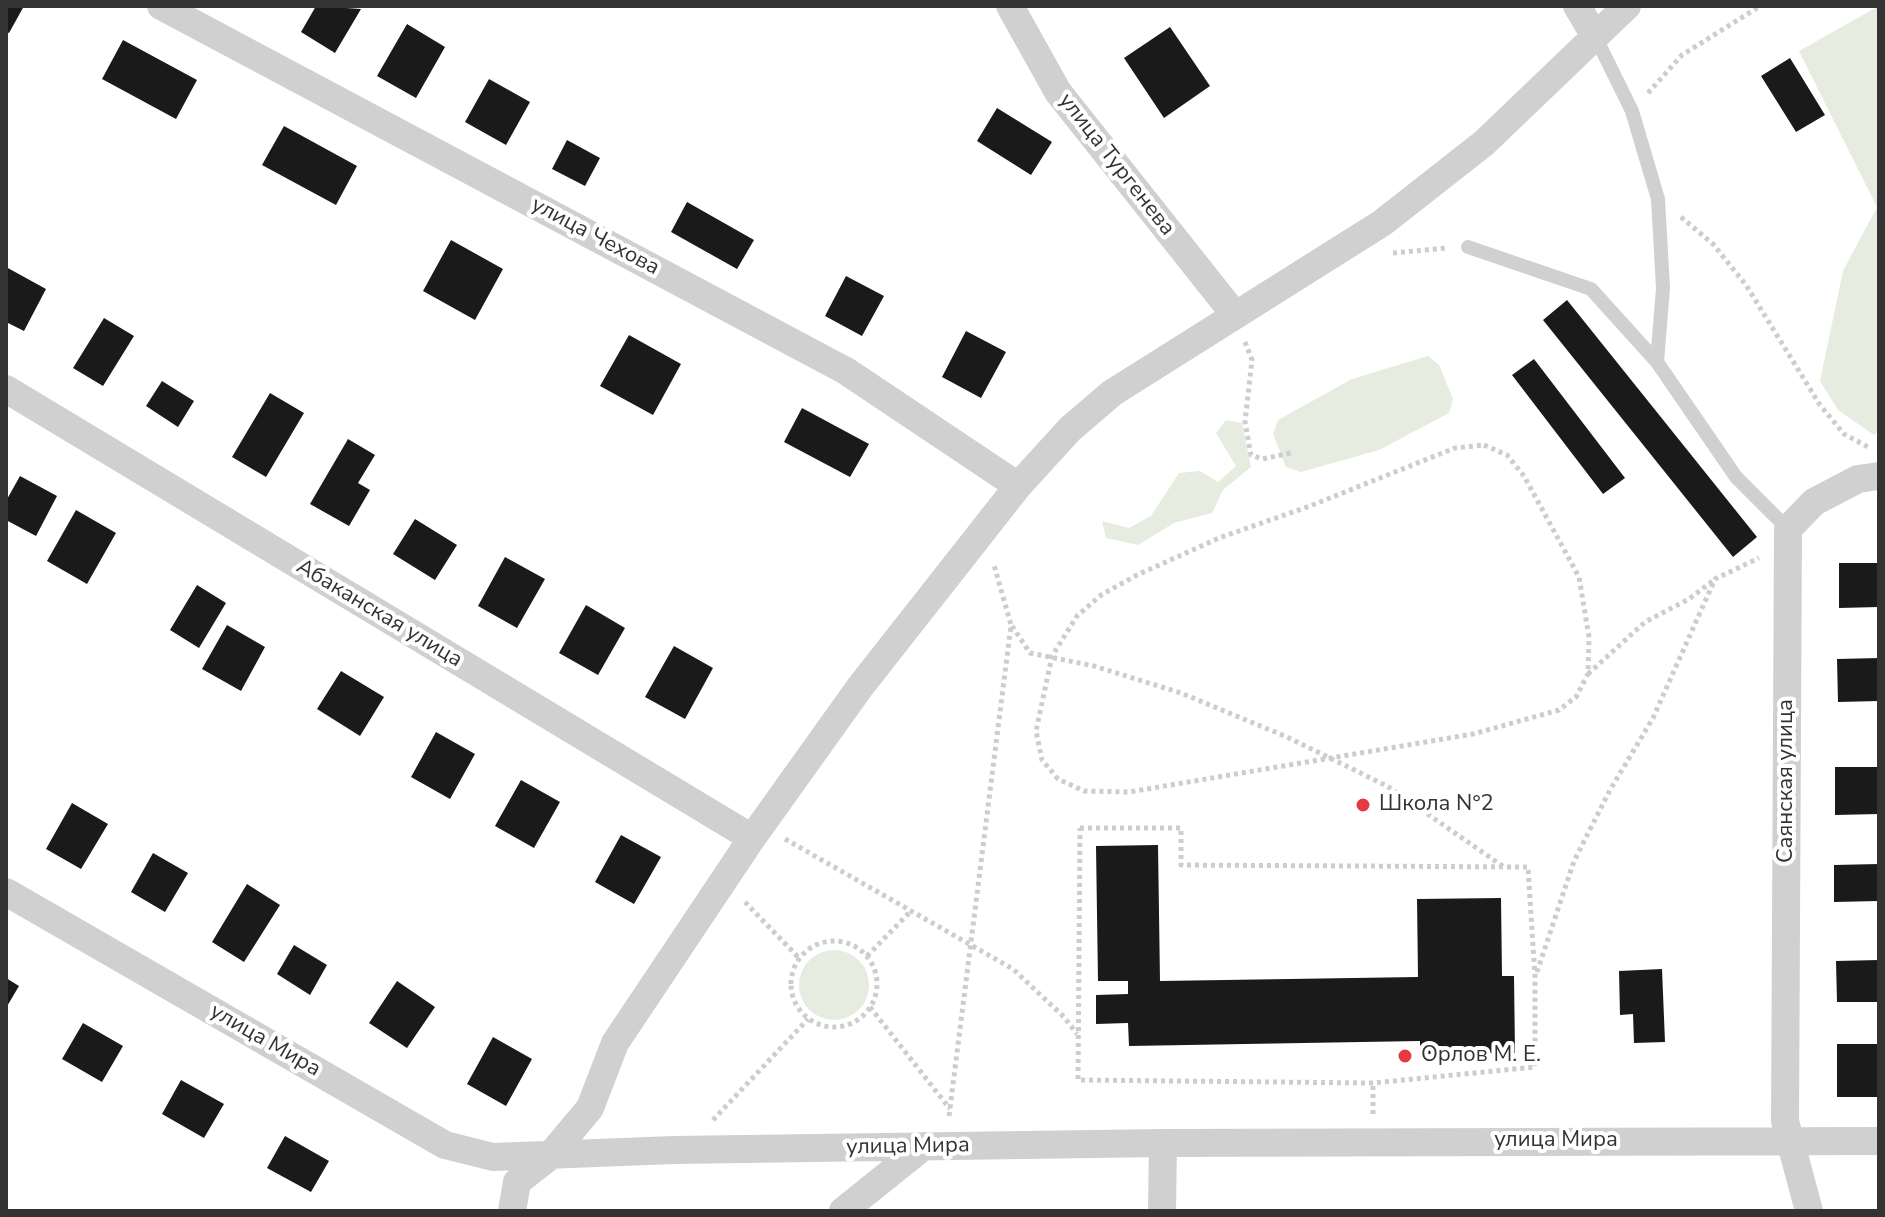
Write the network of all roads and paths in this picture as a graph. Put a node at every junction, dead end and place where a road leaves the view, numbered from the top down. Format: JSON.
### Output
{"nodes":[{"id":1,"x":161,"y":6,"type":"edge"},
{"id":2,"x":1010,"y":6,"type":"edge"},
{"id":3,"x":1577,"y":6,"type":"edge"},
{"id":4,"x":1627,"y":6,"type":"edge"},
{"id":5,"x":1760,"y":6,"type":"edge"},
{"id":6,"x":1595,"y":36,"type":"junction"},
{"id":7,"x":1632,"y":111,"type":"junction"},
{"id":8,"x":1658,"y":199,"type":"junction"},
{"id":9,"x":1468,"y":247,"type":"dead end"},
{"id":10,"x":1235,"y":315,"type":"junction"},
{"id":11,"x":1657,"y":362,"type":"junction"},
{"id":12,"x":6,"y":389,"type":"edge"},
{"id":13,"x":1291,"y":453,"type":"dead end"},
{"id":14,"x":1879,"y":453,"type":"edge"},
{"id":15,"x":1879,"y":476,"type":"edge"},
{"id":16,"x":1018,"y":486,"type":"junction"},
{"id":17,"x":1788,"y":529,"type":"junction"},
{"id":18,"x":1715,"y":579,"type":"junction"},
{"id":19,"x":1002,"y":590,"type":"dead end"},
{"id":20,"x":1011,"y":625,"type":"junction"},
{"id":21,"x":1052,"y":656,"type":"junction"},
{"id":22,"x":1588,"y":674,"type":"junction"},
{"id":23,"x":1329,"y":758,"type":"junction"},
{"id":24,"x":763,"y":835,"type":"junction"},
{"id":25,"x":1505,"y":867,"type":"junction"},
{"id":26,"x":723,"y":880,"type":"junction"},
{"id":27,"x":6,"y":892,"type":"edge"},
{"id":28,"x":910,"y":912,"type":"junction"},
{"id":29,"x":973,"y":945,"type":"junction"},
{"id":30,"x":867,"y":956,"type":"junction"},
{"id":31,"x":800,"y":959,"type":"junction"},
{"id":32,"x":1535,"y":977,"type":"junction"},
{"id":33,"x":870,"y":1007,"type":"junction"},
{"id":34,"x":808,"y":1019,"type":"junction"},
{"id":35,"x":1078,"y":1035,"type":"junction"},
{"id":36,"x":1373,"y":1083,"type":"junction"},
{"id":37,"x":950,"y":1109,"type":"junction"},
{"id":38,"x":1373,"y":1120,"type":"dead end"},
{"id":39,"x":710,"y":1124,"type":"dead end"},
{"id":40,"x":948,"y":1127,"type":"dead end"},
{"id":41,"x":1879,"y":1141,"type":"edge"},
{"id":42,"x":1788,"y":1142,"type":"junction"},
{"id":43,"x":1163,"y":1143,"type":"junction"},
{"id":44,"x":924,"y":1146,"type":"junction"},
{"id":45,"x":549,"y":1157,"type":"junction"},
{"id":46,"x":512,"y":1211,"type":"edge"},
{"id":47,"x":843,"y":1211,"type":"edge"},
{"id":48,"x":1162,"y":1211,"type":"edge"},
{"id":49,"x":1809,"y":1211,"type":"edge"}],
"edges":[{"from":1,"to":16,"type":"street","name":"улица Чехова"},
{"from":2,"to":10,"type":"street","name":"улица Тургенева"},
{"from":3,"to":6,"type":"street"},
{"from":4,"to":6,"type":"street"},
{"from":5,"to":7,"type":"path"},
{"from":6,"to":7,"type":"lane"},
{"from":6,"to":10,"type":"street"},
{"from":7,"to":8,"type":"lane"},
{"from":8,"to":11,"type":"lane"},
{"from":8,"to":14,"type":"path"},
{"from":9,"to":11,"type":"lane"},
{"from":10,"to":13,"type":"path"},
{"from":10,"to":16,"type":"street"},
{"from":11,"to":17,"type":"lane"},
{"from":12,"to":24,"type":"street","name":"Абаканская улица"},
{"from":15,"to":17,"type":"street"},
{"from":16,"to":24,"type":"street"},
{"from":17,"to":18,"type":"path"},
{"from":17,"to":42,"type":"street","name":"Саянская улица"},
{"from":18,"to":22,"type":"path"},
{"from":18,"to":32,"type":"path"},
{"from":19,"to":20,"type":"path"},
{"from":20,"to":21,"type":"path"},
{"from":20,"to":29,"type":"path"},
{"from":21,"to":22,"type":"path"},
{"from":21,"to":23,"type":"path"},
{"from":21,"to":23,"type":"path"},
{"from":22,"to":23,"type":"path"},
{"from":23,"to":25,"type":"path"},
{"from":24,"to":26,"type":"street"},
{"from":24,"to":28,"type":"path"},
{"from":25,"to":32,"type":"path"},
{"from":25,"to":35,"type":"path"},
{"from":26,"to":31,"type":"path"},
{"from":26,"to":45,"type":"street"},
{"from":27,"to":45,"type":"street","name":"улица Мира"},
{"from":28,"to":29,"type":"path"},
{"from":28,"to":30,"type":"path"},
{"from":29,"to":35,"type":"path"},
{"from":29,"to":37,"type":"path"},
{"from":30,"to":31,"type":"path"},
{"from":30,"to":33,"type":"path"},
{"from":31,"to":34,"type":"path"},
{"from":32,"to":36,"type":"path"},
{"from":33,"to":34,"type":"path"},
{"from":33,"to":37,"type":"path"},
{"from":34,"to":39,"type":"path"},
{"from":35,"to":36,"type":"path"},
{"from":36,"to":38,"type":"path"},
{"from":37,"to":40,"type":"path"},
{"from":41,"to":42,"type":"street","name":"улица Мира"},
{"from":42,"to":43,"type":"street","name":"улица Мира"},
{"from":42,"to":49,"type":"street","name":"Саянская улица"},
{"from":43,"to":44,"type":"street","name":"улица Мира"},
{"from":43,"to":48,"type":"street"},
{"from":44,"to":45,"type":"street","name":"улица Мира"},
{"from":44,"to":47,"type":"street"},
{"from":45,"to":46,"type":"street"}]}
